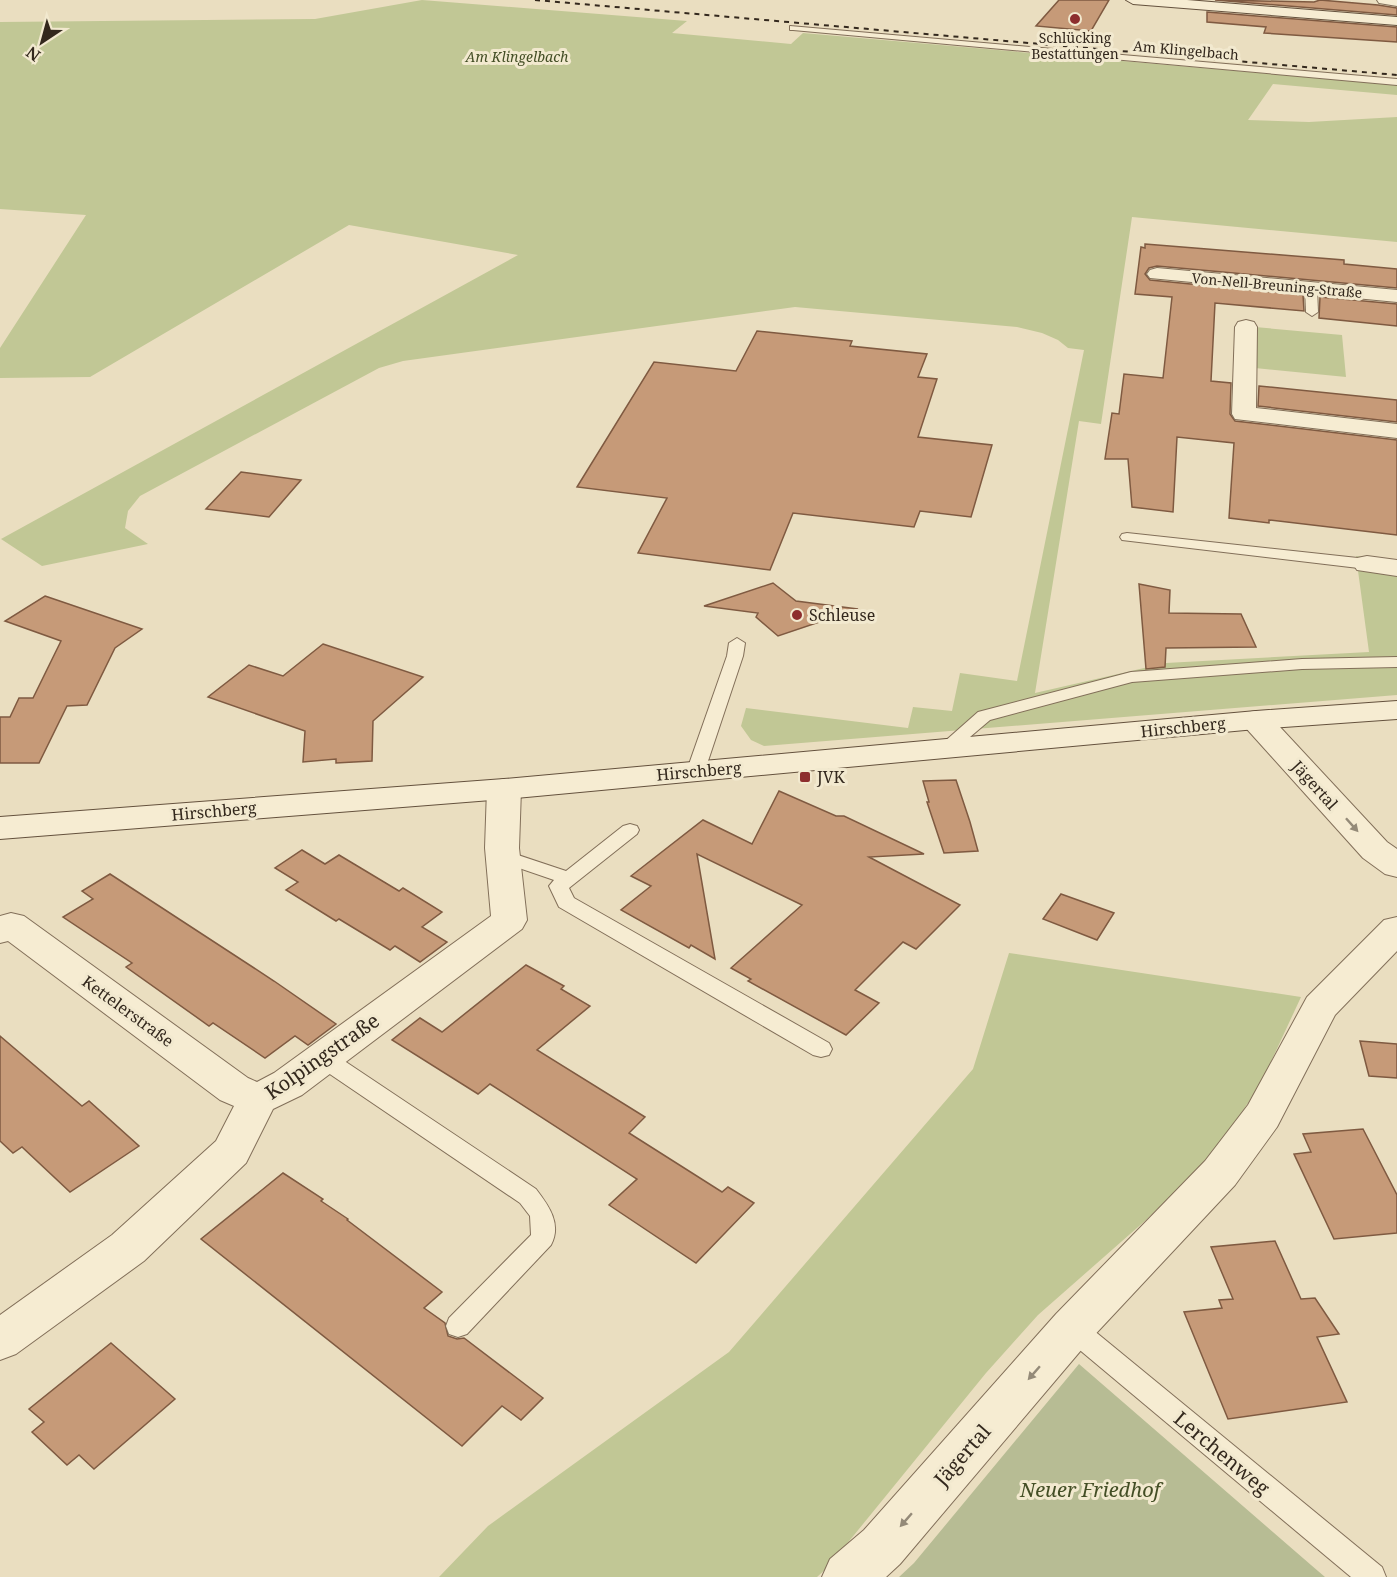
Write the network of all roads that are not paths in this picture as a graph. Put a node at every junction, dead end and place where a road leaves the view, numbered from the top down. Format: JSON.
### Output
{"nodes":[{"id":1,"x":1133,"y":0,"type":"edge"},
{"id":2,"x":1384,"y":0,"type":"edge"},
{"id":3,"x":1397,"y":2,"type":"edge"},
{"id":4,"x":1397,"y":21,"type":"edge"},
{"id":5,"x":793,"y":28,"type":"dead end"},
{"id":6,"x":1397,"y":82,"type":"edge"},
{"id":7,"x":1157,"y":274,"type":"dead end"},
{"id":8,"x":1311,"y":288,"type":"junction"},
{"id":9,"x":1397,"y":296,"type":"edge"},
{"id":10,"x":1312,"y":312,"type":"dead end"},
{"id":11,"x":1246,"y":327,"type":"dead end"},
{"id":12,"x":1397,"y":431,"type":"edge"},
{"id":13,"x":1127,"y":537,"type":"dead end"},
{"id":14,"x":1367,"y":564,"type":"joint"},
{"id":15,"x":1397,"y":568,"type":"edge"},
{"id":16,"x":737,"y":643,"type":"dead end"},
{"id":17,"x":1397,"y":662,"type":"edge"},
{"id":18,"x":1397,"y":710,"type":"edge"},
{"id":19,"x":1256,"y":720,"type":"junction"},
{"id":20,"x":944,"y":750,"type":"junction"},
{"id":21,"x":696,"y":770,"type":"junction"},
{"id":22,"x":504,"y":789,"type":"junction"},
{"id":23,"x":0,"y":828,"type":"edge"},
{"id":24,"x":630,"y":830,"type":"dead end"},
{"id":25,"x":503,"y":855,"type":"junction"},
{"id":26,"x":1386,"y":858,"type":"edge"},
{"id":27,"x":569,"y":879,"type":"junction"},
{"id":28,"x":1397,"y":929,"type":"edge"},
{"id":29,"x":0,"y":932,"type":"edge"},
{"id":30,"x":820,"y":1049,"type":"dead end"},
{"id":31,"x":323,"y":1058,"type":"junction"},
{"id":32,"x":258,"y":1100,"type":"junction"},
{"id":33,"x":458,"y":1326,"type":"dead end"},
{"id":34,"x":1072,"y":1328,"type":"junction"},
{"id":35,"x":0,"y":1340,"type":"edge"},
{"id":36,"x":848,"y":1577,"type":"edge"},
{"id":37,"x":1372,"y":1577,"type":"edge"}],
"edges":[{"from":1,"to":4,"type":"street"},
{"from":2,"to":3,"type":"street"},
{"from":5,"to":6,"type":"lane","name":"Am Klingelbach"},
{"from":7,"to":8,"type":"street","name":"Von-Nell-Breuning-Straße"},
{"from":8,"to":9,"type":"street","name":"Von-Nell-Breuning-Straße"},
{"from":8,"to":10,"type":"lane"},
{"from":11,"to":12,"type":"street"},
{"from":13,"to":14,"type":"lane"},
{"from":14,"to":15,"type":"street"},
{"from":16,"to":21,"type":"lane"},
{"from":17,"to":20,"type":"lane"},
{"from":18,"to":19,"type":"street","name":"Hirschberg"},
{"from":19,"to":20,"type":"street","name":"Hirschberg"},
{"from":19,"to":26,"type":"street","name":"Jägertal","one_way":true},
{"from":20,"to":21,"type":"street","name":"Hirschberg"},
{"from":21,"to":22,"type":"street","name":"Hirschberg"},
{"from":22,"to":23,"type":"street","name":"Hirschberg"},
{"from":22,"to":25,"type":"street","name":"Kolpingstraße"},
{"from":24,"to":27,"type":"lane"},
{"from":25,"to":27,"type":"lane"},
{"from":25,"to":31,"type":"street","name":"Kolpingstraße"},
{"from":27,"to":30,"type":"lane"},
{"from":28,"to":34,"type":"street","name":"Jägertal"},
{"from":29,"to":32,"type":"street","name":"Kettelerstraße"},
{"from":31,"to":32,"type":"street","name":"Kolpingstraße"},
{"from":31,"to":33,"type":"lane"},
{"from":32,"to":35,"type":"street","name":"Kolpingstraße"},
{"from":34,"to":36,"type":"street","name":"Jägertal","one_way":true},
{"from":34,"to":37,"type":"lane","name":"Lerchenweg"}]}
